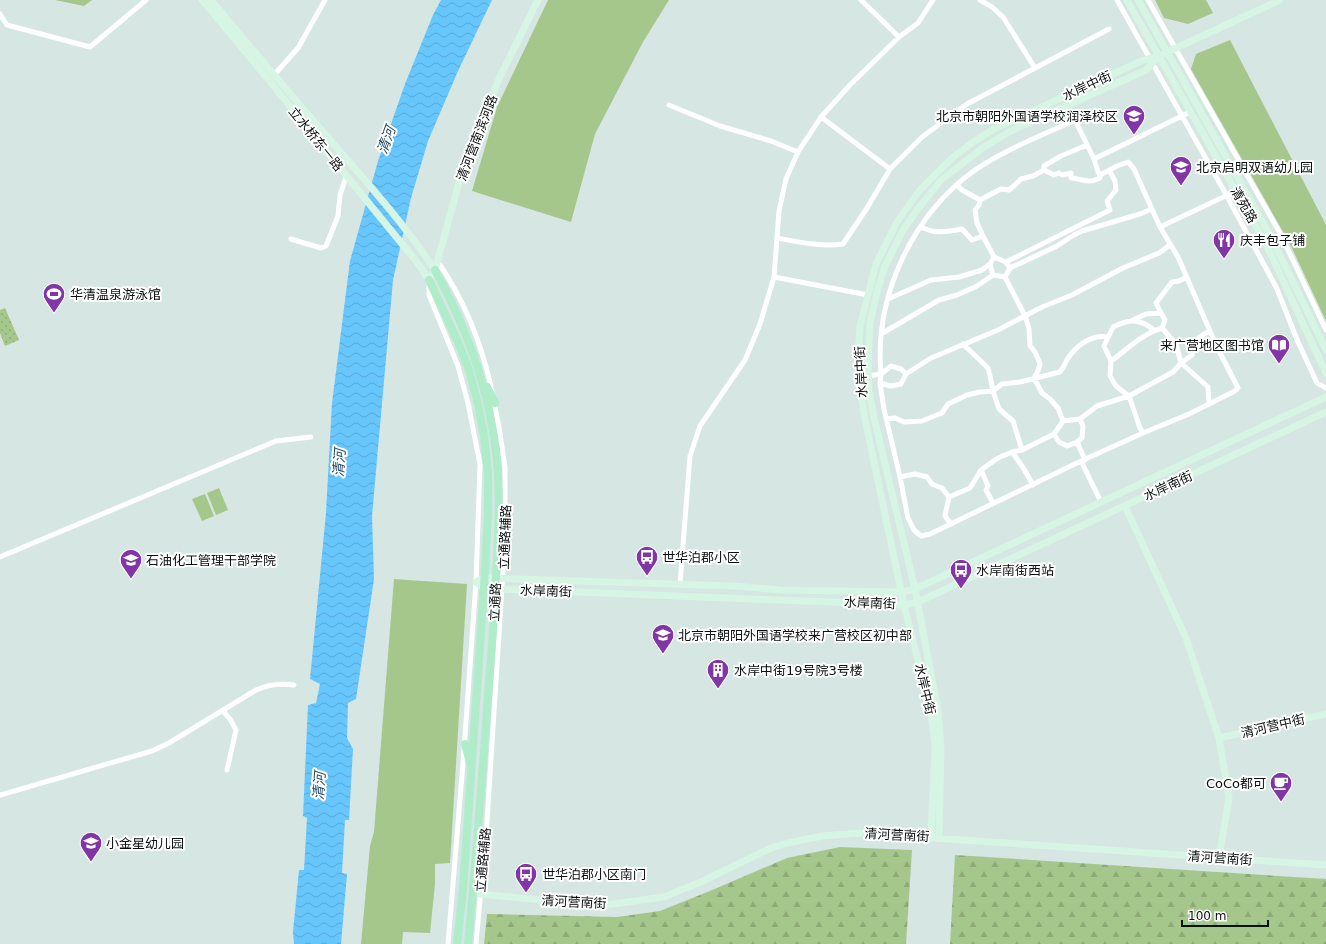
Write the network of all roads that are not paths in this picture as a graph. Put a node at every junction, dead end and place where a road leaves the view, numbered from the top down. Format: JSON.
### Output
{"nodes":[{"id":1,"x":146,"y":0,"type":"edge"},
{"id":2,"x":202,"y":0,"type":"edge"},
{"id":3,"x":211,"y":0,"type":"edge"},
{"id":4,"x":325,"y":0,"type":"edge"},
{"id":5,"x":538,"y":0,"type":"edge"},
{"id":6,"x":861,"y":0,"type":"edge"},
{"id":7,"x":933,"y":0,"type":"edge"},
{"id":8,"x":980,"y":0,"type":"edge"},
{"id":9,"x":1116,"y":0,"type":"edge"},
{"id":10,"x":1128,"y":0,"type":"edge"},
{"id":11,"x":1138,"y":0,"type":"edge"},
{"id":12,"x":1148,"y":0,"type":"edge"},
{"id":13,"x":1280,"y":0,"type":"edge"},
{"id":14,"x":0,"y":14,"type":"edge"},
{"id":15,"x":1108,"y":29,"type":"dead end"},
{"id":16,"x":899,"y":37,"type":"junction"},
{"id":17,"x":1175,"y":49,"type":"junction"},
{"id":18,"x":1168,"y":52,"type":"junction"},
{"id":19,"x":1159,"y":56,"type":"junction"},
{"id":20,"x":1151,"y":61,"type":"junction"},
{"id":21,"x":1035,"y":68,"type":"junction"},
{"id":22,"x":274,"y":75,"type":"junction"},
{"id":23,"x":669,"y":105,"type":"dead end"},
{"id":24,"x":1190,"y":112,"type":"junction"},
{"id":25,"x":1181,"y":116,"type":"junction"},
{"id":26,"x":822,"y":117,"type":"junction"},
{"id":27,"x":1087,"y":146,"type":"junction"},
{"id":28,"x":798,"y":152,"type":"junction"},
{"id":29,"x":1094,"y":159,"type":"junction"},
{"id":30,"x":890,"y":169,"type":"junction"},
{"id":31,"x":1044,"y":170,"type":"junction"},
{"id":32,"x":1109,"y":170,"type":"junction"},
{"id":33,"x":1100,"y":175,"type":"junction"},
{"id":34,"x":346,"y":177,"type":"junction"},
{"id":35,"x":957,"y":185,"type":"junction"},
{"id":36,"x":1236,"y":191,"type":"junction"},
{"id":37,"x":1226,"y":195,"type":"junction"},
{"id":38,"x":980,"y":200,"type":"junction"},
{"id":39,"x":1152,"y":209,"type":"junction"},
{"id":40,"x":1160,"y":226,"type":"junction"},
{"id":41,"x":920,"y":227,"type":"junction"},
{"id":42,"x":983,"y":236,"type":"junction"},
{"id":43,"x":777,"y":238,"type":"junction"},
{"id":44,"x":291,"y":239,"type":"dead end"},
{"id":45,"x":1170,"y":245,"type":"junction"},
{"id":46,"x":994,"y":257,"type":"junction"},
{"id":47,"x":1006,"y":262,"type":"junction"},
{"id":48,"x":990,"y":264,"type":"junction"},
{"id":49,"x":437,"y":266,"type":"junction"},
{"id":50,"x":1010,"y":268,"type":"junction"},
{"id":51,"x":993,"y":275,"type":"junction"},
{"id":52,"x":774,"y":277,"type":"junction"},
{"id":53,"x":1005,"y":277,"type":"junction"},
{"id":54,"x":1186,"y":278,"type":"junction"},
{"id":55,"x":429,"y":280,"type":"junction"},
{"id":56,"x":868,"y":295,"type":"junction"},
{"id":57,"x":888,"y":298,"type":"junction"},
{"id":58,"x":1161,"y":313,"type":"junction"},
{"id":59,"x":1025,"y":316,"type":"junction"},
{"id":60,"x":1133,"y":320,"type":"junction"},
{"id":61,"x":1162,"y":328,"type":"junction"},
{"id":62,"x":1154,"y":330,"type":"junction"},
{"id":63,"x":1326,"y":330,"type":"edge"},
{"id":64,"x":1210,"y":331,"type":"junction"},
{"id":65,"x":881,"y":334,"type":"junction"},
{"id":66,"x":1108,"y":337,"type":"junction"},
{"id":67,"x":963,"y":344,"type":"junction"},
{"id":68,"x":1326,"y":350,"type":"edge"},
{"id":69,"x":1111,"y":361,"type":"junction"},
{"id":70,"x":1181,"y":363,"type":"junction"},
{"id":71,"x":478,"y":371,"type":"junction"},
{"id":72,"x":1326,"y":373,"type":"edge"},
{"id":73,"x":881,"y":374,"type":"junction"},
{"id":74,"x":906,"y":374,"type":"junction"},
{"id":75,"x":868,"y":376,"type":"junction"},
{"id":76,"x":1034,"y":378,"type":"junction"},
{"id":77,"x":880,"y":383,"type":"junction"},
{"id":78,"x":1326,"y":388,"type":"edge"},
{"id":79,"x":993,"y":392,"type":"junction"},
{"id":80,"x":1129,"y":396,"type":"junction"},
{"id":81,"x":1326,"y":397,"type":"edge"},
{"id":82,"x":494,"y":403,"type":"junction"},
{"id":83,"x":1209,"y":403,"type":"junction"},
{"id":84,"x":1326,"y":412,"type":"edge"},
{"id":85,"x":886,"y":419,"type":"junction"},
{"id":86,"x":1080,"y":419,"type":"junction"},
{"id":87,"x":1063,"y":421,"type":"junction"},
{"id":88,"x":1142,"y":433,"type":"junction"},
{"id":89,"x":1054,"y":434,"type":"junction"},
{"id":90,"x":311,"y":437,"type":"dead end"},
{"id":91,"x":1077,"y":442,"type":"junction"},
{"id":92,"x":1022,"y":450,"type":"junction"},
{"id":93,"x":1012,"y":452,"type":"junction"},
{"id":94,"x":1083,"y":460,"type":"junction"},
{"id":95,"x":981,"y":470,"type":"junction"},
{"id":96,"x":900,"y":476,"type":"junction"},
{"id":97,"x":1033,"y":485,"type":"junction"},
{"id":98,"x":949,"y":497,"type":"junction"},
{"id":99,"x":1101,"y":502,"type":"junction"},
{"id":100,"x":993,"y":503,"type":"junction"},
{"id":101,"x":1125,"y":506,"type":"junction"},
{"id":102,"x":951,"y":524,"type":"junction"},
{"id":103,"x":0,"y":557,"type":"edge"},
{"id":104,"x":485,"y":578,"type":"junction"},
{"id":105,"x":499,"y":578,"type":"junction"},
{"id":106,"x":476,"y":582,"type":"junction"},
{"id":107,"x":680,"y":584,"type":"junction"},
{"id":108,"x":484,"y":588,"type":"junction"},
{"id":109,"x":499,"y":589,"type":"junction"},
{"id":110,"x":915,"y":590,"type":"junction"},
{"id":111,"x":902,"y":592,"type":"junction"},
{"id":112,"x":918,"y":602,"type":"junction"},
{"id":113,"x":904,"y":605,"type":"junction"},
{"id":114,"x":294,"y":686,"type":"dead end"},
{"id":115,"x":496,"y":692,"type":"junction"},
{"id":116,"x":488,"y":705,"type":"junction"},
{"id":117,"x":222,"y":711,"type":"junction"},
{"id":118,"x":1326,"y":714,"type":"edge"},
{"id":119,"x":1220,"y":738,"type":"junction"},
{"id":120,"x":465,"y":744,"type":"junction"},
{"id":121,"x":472,"y":767,"type":"junction"},
{"id":122,"x":227,"y":770,"type":"dead end"},
{"id":123,"x":0,"y":795,"type":"edge"},
{"id":124,"x":931,"y":837,"type":"junction"},
{"id":125,"x":939,"y":838,"type":"junction"},
{"id":126,"x":1219,"y":857,"type":"junction"},
{"id":127,"x":1326,"y":865,"type":"edge"},
{"id":128,"x":480,"y":894,"type":"junction"},
{"id":129,"x":448,"y":944,"type":"edge"},
{"id":130,"x":457,"y":944,"type":"edge"},
{"id":131,"x":468,"y":944,"type":"edge"},
{"id":132,"x":476,"y":944,"type":"edge"}],
"edges":[{"from":1,"to":14,"type":"street"},
{"from":2,"to":34,"type":"street","name":"立水桥东一路"},
{"from":3,"to":22,"type":"street","name":"立水桥东一路"},
{"from":4,"to":22,"type":"street"},
{"from":5,"to":49,"type":"street","name":"清河营南滨河路"},
{"from":6,"to":16,"type":"street"},
{"from":7,"to":16,"type":"street"},
{"from":8,"to":21,"type":"street"},
{"from":9,"to":20,"type":"street"},
{"from":10,"to":19,"type":"street","name":"清苑路"},
{"from":11,"to":18,"type":"street","name":"清苑路"},
{"from":12,"to":17,"type":"street"},
{"from":13,"to":17,"type":"street","name":"水岸中街"},
{"from":15,"to":21,"type":"street"},
{"from":16,"to":26,"type":"street"},
{"from":17,"to":18,"type":"street","name":"水岸中街"},
{"from":17,"to":63,"type":"street"},
{"from":18,"to":19,"type":"street","name":"水岸中街"},
{"from":18,"to":68,"type":"street","name":"清苑路"},
{"from":19,"to":20,"type":"street","name":"水岸中街"},
{"from":19,"to":24,"type":"street","name":"清苑路"},
{"from":20,"to":25,"type":"street"},
{"from":20,"to":56,"type":"street","name":"水岸中街"},
{"from":20,"to":75,"type":"street","name":"水岸中街"},
{"from":21,"to":30,"type":"street"},
{"from":22,"to":49,"type":"street","name":"立水桥东一路"},
{"from":23,"to":28,"type":"street"},
{"from":24,"to":25,"type":"street"},
{"from":24,"to":36,"type":"street","name":"清苑路"},
{"from":25,"to":29,"type":"street"},
{"from":25,"to":37,"type":"street"},
{"from":26,"to":28,"type":"street"},
{"from":26,"to":30,"type":"street"},
{"from":27,"to":29,"type":"street"},
{"from":27,"to":31,"type":"street"},
{"from":27,"to":35,"type":"street"},
{"from":28,"to":43,"type":"street"},
{"from":29,"to":33,"type":"street"},
{"from":30,"to":43,"type":"street"},
{"from":31,"to":33,"type":"street"},
{"from":31,"to":38,"type":"street"},
{"from":32,"to":33,"type":"street"},
{"from":32,"to":39,"type":"street"},
{"from":32,"to":47,"type":"street"},
{"from":34,"to":44,"type":"street"},
{"from":34,"to":55,"type":"street","name":"立水桥东一路"},
{"from":35,"to":38,"type":"street"},
{"from":35,"to":41,"type":"street"},
{"from":36,"to":37,"type":"street"},
{"from":36,"to":72,"type":"street","name":"清苑路"},
{"from":37,"to":40,"type":"street"},
{"from":37,"to":78,"type":"street"},
{"from":38,"to":42,"type":"street"},
{"from":39,"to":40,"type":"street"},
{"from":39,"to":50,"type":"street"},
{"from":40,"to":45,"type":"street"},
{"from":41,"to":42,"type":"street"},
{"from":41,"to":57,"type":"street"},
{"from":42,"to":46,"type":"street"},
{"from":43,"to":52,"type":"street"},
{"from":45,"to":54,"type":"street"},
{"from":45,"to":59,"type":"street"},
{"from":46,"to":47,"type":"street"},
{"from":46,"to":48,"type":"street"},
{"from":47,"to":50,"type":"street"},
{"from":48,"to":51,"type":"street"},
{"from":48,"to":57,"type":"street"},
{"from":49,"to":55,"type":"street","name":"清河营南滨河路"},
{"from":49,"to":71,"type":"main road","name":"立通路"},
{"from":49,"to":82,"type":"street","name":"立通路辅路"},
{"from":50,"to":53,"type":"street"},
{"from":51,"to":53,"type":"street"},
{"from":51,"to":65,"type":"street"},
{"from":52,"to":56,"type":"street"},
{"from":52,"to":107,"type":"street"},
{"from":53,"to":59,"type":"street"},
{"from":54,"to":58,"type":"street"},
{"from":54,"to":64,"type":"street"},
{"from":55,"to":104,"type":"main road","name":"立通路"},
{"from":55,"to":106,"type":"street","name":"立通路辅路"},
{"from":56,"to":111,"type":"street","name":"水岸中街"},
{"from":57,"to":65,"type":"street"},
{"from":58,"to":60,"type":"street"},
{"from":58,"to":61,"type":"street"},
{"from":59,"to":67,"type":"street"},
{"from":59,"to":76,"type":"street"},
{"from":60,"to":62,"type":"street"},
{"from":60,"to":66,"type":"street"},
{"from":61,"to":62,"type":"street"},
{"from":61,"to":70,"type":"street"},
{"from":62,"to":69,"type":"street"},
{"from":64,"to":70,"type":"street"},
{"from":64,"to":83,"type":"street"},
{"from":65,"to":73,"type":"street"},
{"from":66,"to":69,"type":"street"},
{"from":66,"to":76,"type":"street"},
{"from":67,"to":74,"type":"street"},
{"from":67,"to":79,"type":"street"},
{"from":69,"to":80,"type":"street"},
{"from":70,"to":80,"type":"street"},
{"from":70,"to":83,"type":"street"},
{"from":71,"to":82,"type":"main road"},
{"from":71,"to":105,"type":"main road","name":"立通路"},
{"from":73,"to":74,"type":"street"},
{"from":73,"to":75,"type":"street"},
{"from":73,"to":77,"type":"street"},
{"from":74,"to":77,"type":"street"},
{"from":75,"to":110,"type":"street","name":"水岸中街"},
{"from":76,"to":79,"type":"street"},
{"from":76,"to":87,"type":"street"},
{"from":77,"to":85,"type":"street"},
{"from":79,"to":85,"type":"street"},
{"from":79,"to":92,"type":"street"},
{"from":80,"to":86,"type":"street"},
{"from":80,"to":88,"type":"street"},
{"from":81,"to":99,"type":"street","name":"水岸南街"},
{"from":82,"to":105,"type":"street","name":"立通路辅路"},
{"from":83,"to":88,"type":"street"},
{"from":84,"to":101,"type":"street","name":"水岸南街"},
{"from":85,"to":96,"type":"street"},
{"from":86,"to":87,"type":"street"},
{"from":86,"to":91,"type":"street"},
{"from":87,"to":89,"type":"street"},
{"from":88,"to":94,"type":"street"},
{"from":89,"to":91,"type":"street"},
{"from":89,"to":92,"type":"street"},
{"from":90,"to":103,"type":"street"},
{"from":91,"to":94,"type":"street"},
{"from":92,"to":93,"type":"street"},
{"from":93,"to":95,"type":"street"},
{"from":93,"to":97,"type":"street"},
{"from":94,"to":97,"type":"street"},
{"from":94,"to":99,"type":"street"},
{"from":95,"to":98,"type":"street"},
{"from":95,"to":100,"type":"street"},
{"from":96,"to":98,"type":"street"},
{"from":96,"to":102,"type":"street"},
{"from":97,"to":100,"type":"street"},
{"from":98,"to":102,"type":"street"},
{"from":99,"to":110,"type":"street","name":"水岸南街"},
{"from":100,"to":102,"type":"street"},
{"from":101,"to":112,"type":"street","name":"水岸南街"},
{"from":101,"to":119,"type":"street"},
{"from":104,"to":105,"type":"street","name":"水岸南街"},
{"from":104,"to":106,"type":"street","name":"水岸南街"},
{"from":104,"to":108,"type":"main road","name":"立通路"},
{"from":105,"to":107,"type":"street","name":"水岸南街"},
{"from":105,"to":109,"type":"main road","name":"立通路"},
{"from":106,"to":108,"type":"street"},
{"from":106,"to":120,"type":"street","name":"立通路辅路"},
{"from":107,"to":111,"type":"street","name":"水岸南街"},
{"from":108,"to":109,"type":"street","name":"水岸南街"},
{"from":108,"to":121,"type":"main road","name":"立通路"},
{"from":109,"to":113,"type":"street","name":"水岸南街"},
{"from":109,"to":115,"type":"street","name":"立通路辅路"},
{"from":109,"to":116,"type":"main road","name":"立通路"},
{"from":110,"to":111,"type":"street","name":"水岸南街"},
{"from":110,"to":112,"type":"street","name":"水岸中街"},
{"from":111,"to":113,"type":"street","name":"水岸中街"},
{"from":112,"to":113,"type":"street","name":"水岸南街"},
{"from":112,"to":125,"type":"street","name":"水岸中街"},
{"from":113,"to":124,"type":"street","name":"水岸中街"},
{"from":114,"to":117,"type":"street"},
{"from":115,"to":116,"type":"main road"},
{"from":115,"to":128,"type":"street","name":"立通路辅路"},
{"from":116,"to":131,"type":"main road","name":"立通路"},
{"from":117,"to":122,"type":"street"},
{"from":117,"to":123,"type":"street"},
{"from":118,"to":119,"type":"street","name":"清河营中街"},
{"from":119,"to":126,"type":"street"},
{"from":120,"to":121,"type":"main road"},
{"from":120,"to":129,"type":"street","name":"立通路辅路"},
{"from":121,"to":130,"type":"main road","name":"立通路"},
{"from":124,"to":125,"type":"street","name":"清河营南街"},
{"from":124,"to":128,"type":"street","name":"清河营南街"},
{"from":125,"to":126,"type":"street","name":"清河营南街"},
{"from":126,"to":127,"type":"street","name":"清河营南街"},
{"from":128,"to":132,"type":"street","name":"立通路辅路"}]}
